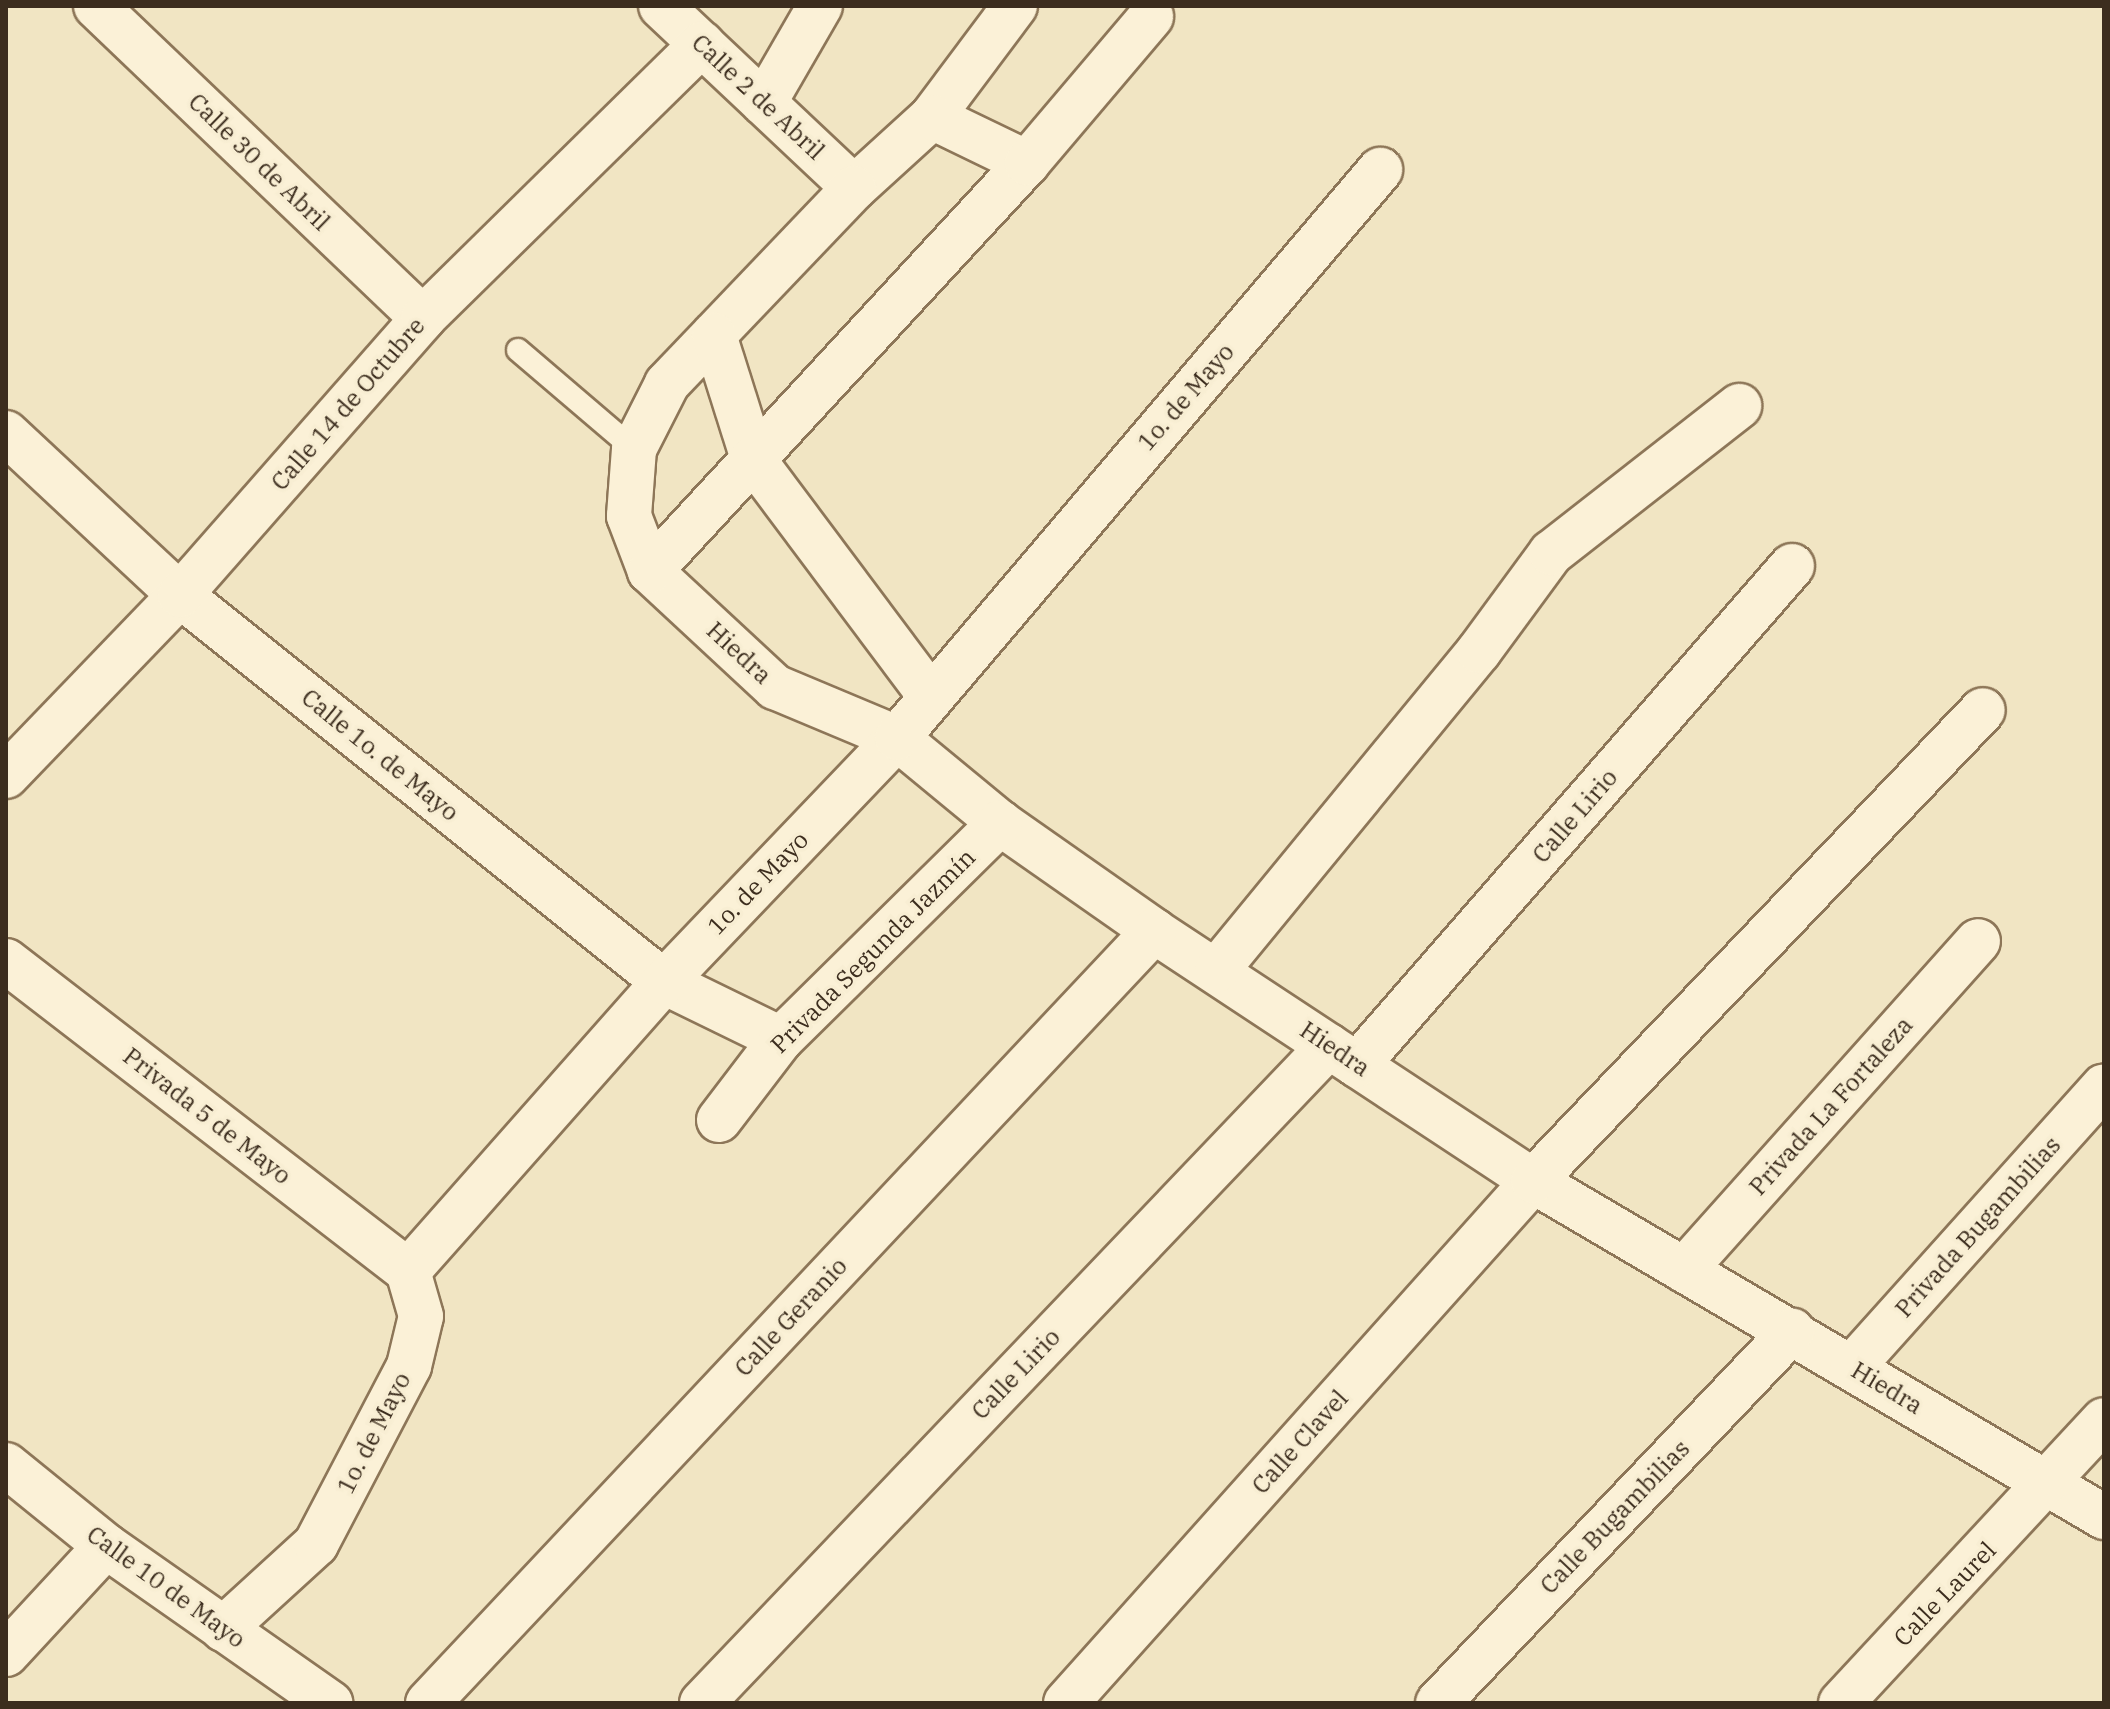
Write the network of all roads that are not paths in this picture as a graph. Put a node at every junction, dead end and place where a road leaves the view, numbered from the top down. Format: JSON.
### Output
{"nodes":[{"id":1,"x":96,"y":6,"type":"edge"},
{"id":2,"x":661,"y":6,"type":"edge"},
{"id":3,"x":820,"y":6,"type":"edge"},
{"id":4,"x":1015,"y":6,"type":"edge"},
{"id":5,"x":1151,"y":17,"type":"dead end"},
{"id":6,"x":702,"y":44,"type":"junction"},
{"id":7,"x":764,"y":103,"type":"junction"},
{"id":8,"x":932,"y":117,"type":"junction"},
{"id":9,"x":1027,"y":163,"type":"junction"},
{"id":10,"x":1380,"y":170,"type":"dead end"},
{"id":11,"x":854,"y":188,"type":"junction"},
{"id":12,"x":423,"y":318,"type":"junction"},
{"id":13,"x":714,"y":335,"type":"junction"},
{"id":14,"x":518,"y":350,"type":"dead end"},
{"id":15,"x":1739,"y":406,"type":"dead end"},
{"id":16,"x":6,"y":433,"type":"edge"},
{"id":17,"x":634,"y":449,"type":"junction"},
{"id":18,"x":753,"y":459,"type":"junction"},
{"id":19,"x":1792,"y":566,"type":"dead end"},
{"id":20,"x":650,"y":571,"type":"junction"},
{"id":21,"x":180,"y":595,"type":"junction"},
{"id":22,"x":930,"y":696,"type":"junction"},
{"id":23,"x":1983,"y":710,"type":"dead end"},
{"id":24,"x":897,"y":738,"type":"junction"},
{"id":25,"x":6,"y":776,"type":"edge"},
{"id":26,"x":1000,"y":823,"type":"junction"},
{"id":27,"x":1154,"y":931,"type":"junction"},
{"id":28,"x":1978,"y":941,"type":"dead end"},
{"id":29,"x":6,"y":961,"type":"edge"},
{"id":30,"x":1217,"y":970,"type":"junction"},
{"id":31,"x":664,"y":982,"type":"junction"},
{"id":32,"x":781,"y":1039,"type":"junction"},
{"id":33,"x":1343,"y":1055,"type":"junction"},
{"id":34,"x":2104,"y":1086,"type":"edge"},
{"id":35,"x":719,"y":1120,"type":"dead end"},
{"id":36,"x":1533,"y":1181,"type":"junction"},
{"id":37,"x":1684,"y":1270,"type":"junction"},
{"id":38,"x":408,"y":1271,"type":"junction"},
{"id":39,"x":1792,"y":1331,"type":"junction"},
{"id":40,"x":1852,"y":1367,"type":"junction"},
{"id":41,"x":2104,"y":1420,"type":"edge"},
{"id":42,"x":6,"y":1465,"type":"edge"},
{"id":43,"x":2049,"y":1484,"type":"junction"},
{"id":44,"x":2104,"y":1517,"type":"edge"},
{"id":45,"x":106,"y":1546,"type":"junction"},
{"id":46,"x":223,"y":1629,"type":"junction"},
{"id":47,"x":6,"y":1654,"type":"edge"},
{"id":48,"x":330,"y":1703,"type":"edge"},
{"id":49,"x":428,"y":1703,"type":"edge"},
{"id":50,"x":702,"y":1703,"type":"edge"},
{"id":51,"x":1066,"y":1703,"type":"edge"},
{"id":52,"x":1438,"y":1703,"type":"edge"},
{"id":53,"x":1841,"y":1703,"type":"edge"}],
"edges":[{"from":1,"to":12,"type":"street","name":"Calle 30 de Abril"},
{"from":2,"to":6,"type":"street","name":"Calle 2 de Abril"},
{"from":3,"to":7,"type":"street"},
{"from":4,"to":8,"type":"street"},
{"from":5,"to":9,"type":"street"},
{"from":6,"to":7,"type":"street","name":"Calle 2 de Abril"},
{"from":6,"to":12,"type":"street","name":"Calle 14 de Octubre"},
{"from":7,"to":11,"type":"street","name":"Calle 2 de Abril"},
{"from":8,"to":9,"type":"street"},
{"from":8,"to":11,"type":"street"},
{"from":9,"to":18,"type":"street"},
{"from":10,"to":22,"type":"street","name":"1o. de Mayo"},
{"from":11,"to":13,"type":"street"},
{"from":12,"to":21,"type":"street","name":"Calle 14 de Octubre"},
{"from":13,"to":17,"type":"street"},
{"from":13,"to":18,"type":"street"},
{"from":14,"to":17,"type":"lane"},
{"from":15,"to":30,"type":"street"},
{"from":16,"to":21,"type":"street","name":"Calle 1o. de Mayo"},
{"from":17,"to":20,"type":"street","name":"Hiedra"},
{"from":18,"to":20,"type":"street"},
{"from":18,"to":22,"type":"street"},
{"from":19,"to":33,"type":"street","name":"Calle Lirio"},
{"from":20,"to":24,"type":"street","name":"Hiedra"},
{"from":21,"to":25,"type":"street","name":"Calle 14 de Octubre"},
{"from":21,"to":31,"type":"street","name":"Calle 1o. de Mayo"},
{"from":22,"to":24,"type":"street","name":"1o. de Mayo"},
{"from":23,"to":36,"type":"street","name":"Calle Clavel"},
{"from":24,"to":26,"type":"street","name":"Hiedra"},
{"from":24,"to":31,"type":"street","name":"1o. de Mayo"},
{"from":26,"to":27,"type":"street","name":"Hiedra"},
{"from":26,"to":32,"type":"street","name":"Privada Segunda Jazmín"},
{"from":27,"to":30,"type":"street","name":"Hiedra"},
{"from":27,"to":49,"type":"street","name":"Calle Geranio"},
{"from":28,"to":37,"type":"street","name":"Privada La Fortaleza"},
{"from":29,"to":38,"type":"street","name":"Privada 5 de Mayo"},
{"from":30,"to":33,"type":"street","name":"Hiedra"},
{"from":31,"to":32,"type":"street","name":"Calle 1o. de Mayo"},
{"from":31,"to":38,"type":"street","name":"1o. de Mayo"},
{"from":32,"to":35,"type":"street","name":"Privada Segunda Jazmín"},
{"from":33,"to":36,"type":"street","name":"Hiedra"},
{"from":33,"to":50,"type":"street","name":"Calle Lirio"},
{"from":34,"to":40,"type":"street","name":"Privada Bugambilias"},
{"from":36,"to":37,"type":"street","name":"Hiedra"},
{"from":36,"to":51,"type":"street","name":"Calle Clavel"},
{"from":37,"to":39,"type":"street","name":"Hiedra"},
{"from":38,"to":46,"type":"street","name":"1o. de Mayo"},
{"from":39,"to":40,"type":"street","name":"Hiedra"},
{"from":39,"to":52,"type":"street","name":"Calle Bugambilias"},
{"from":40,"to":43,"type":"street","name":"Hiedra"},
{"from":41,"to":43,"type":"street","name":"Calle Laurel"},
{"from":42,"to":45,"type":"street","name":"Calle 10 de Mayo"},
{"from":43,"to":44,"type":"street","name":"Hiedra"},
{"from":43,"to":53,"type":"street","name":"Calle Laurel"},
{"from":45,"to":46,"type":"street","name":"Calle 10 de Mayo"},
{"from":45,"to":47,"type":"street"},
{"from":46,"to":48,"type":"street","name":"Calle 10 de Mayo"}]}
